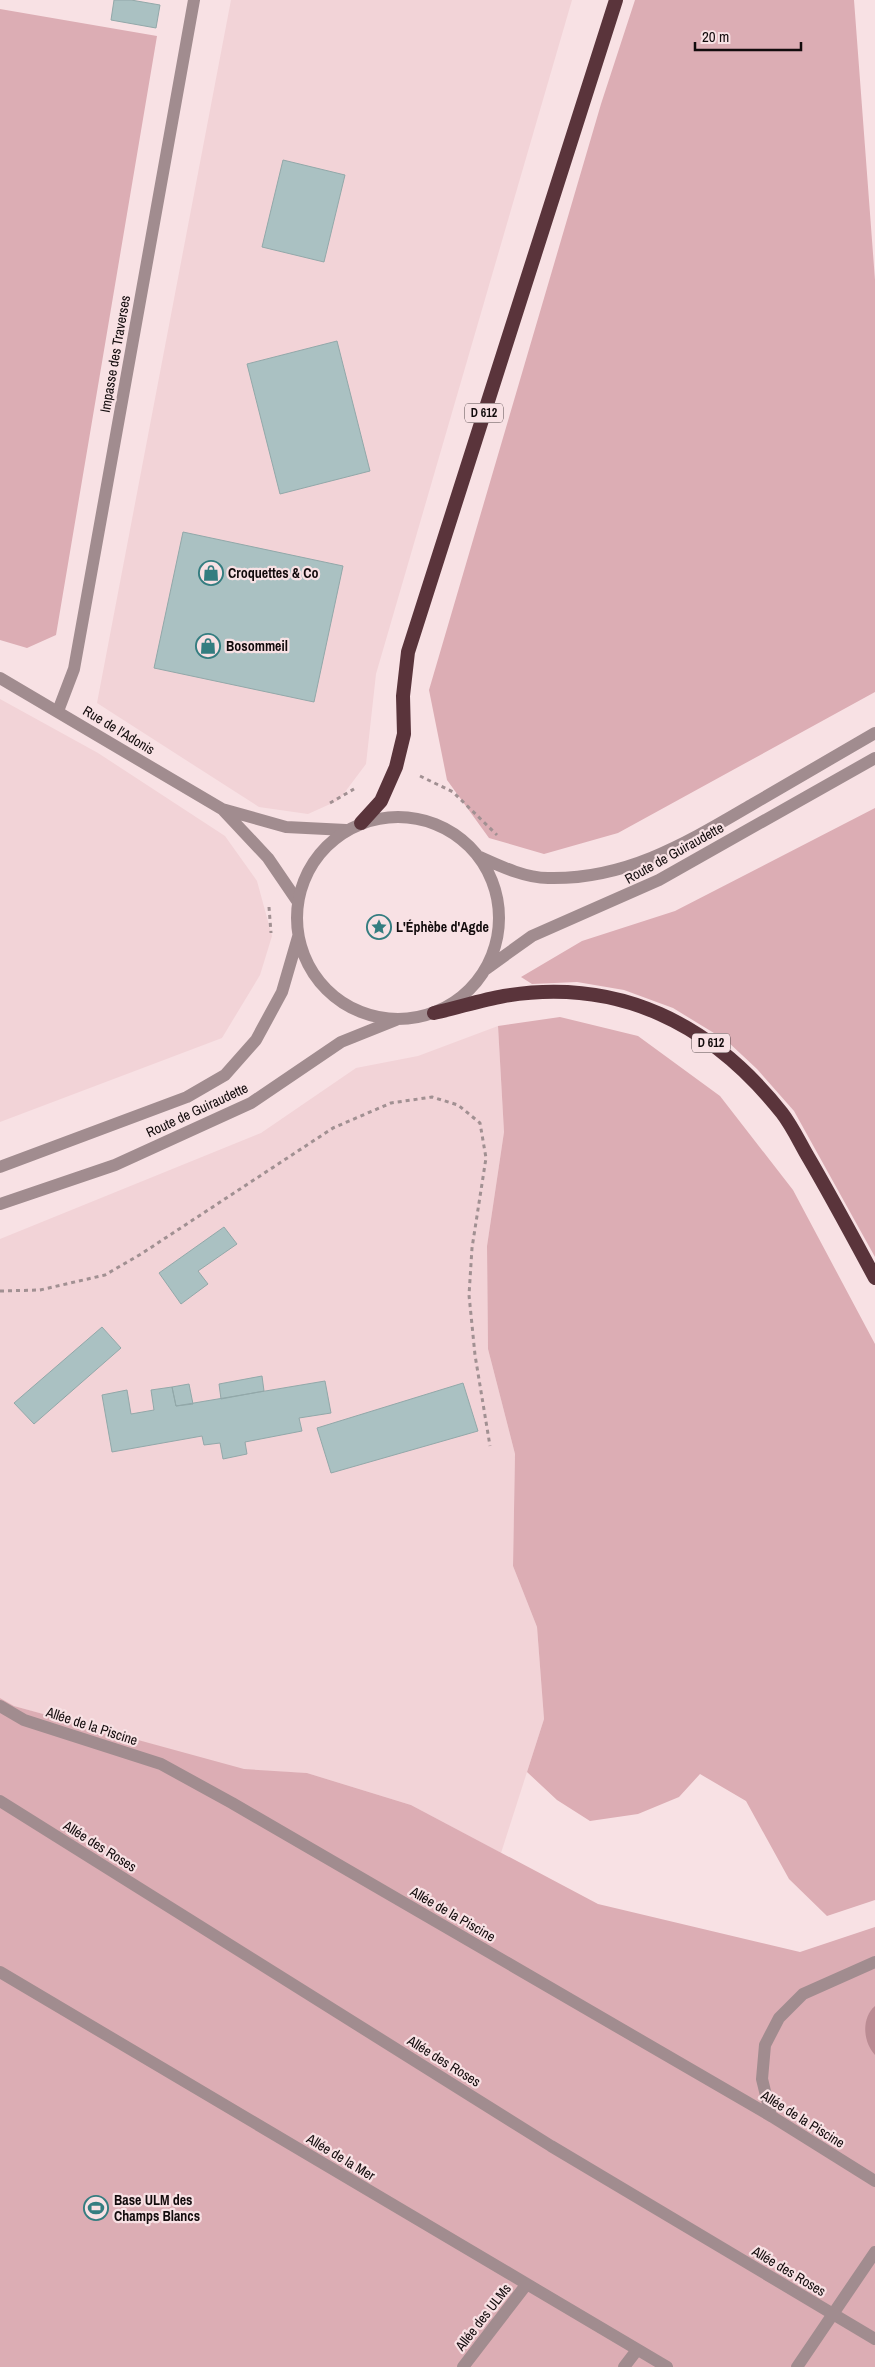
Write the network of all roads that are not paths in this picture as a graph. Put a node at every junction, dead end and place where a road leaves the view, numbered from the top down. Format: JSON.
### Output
{"nodes":[{"id":1,"x":194,"y":0,"type":"edge"},
{"id":2,"x":616,"y":0,"type":"edge"},
{"id":3,"x":0,"y":678,"type":"edge"},
{"id":4,"x":58,"y":711,"type":"junction"},
{"id":5,"x":875,"y":734,"type":"edge"},
{"id":6,"x":875,"y":758,"type":"edge"},
{"id":7,"x":222,"y":810,"type":"junction"},
{"id":8,"x":361,"y":823,"type":"junction"},
{"id":9,"x":346,"y":830,"type":"junction"},
{"id":10,"x":480,"y":857,"type":"junction"},
{"id":11,"x":298,"y":902,"type":"junction"},
{"id":12,"x":298,"y":938,"type":"junction"},
{"id":13,"x":486,"y":969,"type":"junction"},
{"id":14,"x":434,"y":1014,"type":"junction"},
{"id":15,"x":396,"y":1020,"type":"junction"},
{"id":16,"x":0,"y":1167,"type":"edge"},
{"id":17,"x":0,"y":1204,"type":"edge"},
{"id":18,"x":875,"y":1278,"type":"edge"},
{"id":19,"x":0,"y":1706,"type":"edge"},
{"id":20,"x":0,"y":1802,"type":"edge"},
{"id":21,"x":875,"y":1962,"type":"edge"},
{"id":22,"x":0,"y":1972,"type":"edge"},
{"id":23,"x":771,"y":2116,"type":"junction"},
{"id":24,"x":875,"y":2181,"type":"edge"},
{"id":25,"x":875,"y":2252,"type":"edge"},
{"id":26,"x":526,"y":2285,"type":"junction"},
{"id":27,"x":833,"y":2314,"type":"junction"},
{"id":28,"x":875,"y":2339,"type":"edge"},
{"id":29,"x":637,"y":2350,"type":"junction"},
{"id":30,"x":463,"y":2367,"type":"edge"},
{"id":31,"x":624,"y":2367,"type":"edge"},
{"id":32,"x":667,"y":2367,"type":"edge"},
{"id":33,"x":797,"y":2367,"type":"edge"}],
"edges":[{"from":1,"to":4,"type":"street","name":"Impasse des Traverses"},
{"from":2,"to":8,"type":"highway","number":"D 612"},
{"from":3,"to":4,"type":"street","name":"Rue de l'Adonis"},
{"from":4,"to":7,"type":"street","name":"Rue de l'Adonis"},
{"from":5,"to":10,"type":"street","name":"Route de Guiraudette"},
{"from":6,"to":13,"type":"street","name":"Route de Guiraudette"},
{"from":7,"to":9,"type":"street","name":"Rue de l'Adonis"},
{"from":7,"to":11,"type":"street","name":"Rue de l'Adonis"},
{"from":8,"to":9,"type":"street"},
{"from":8,"to":10,"type":"street"},
{"from":9,"to":11,"type":"street"},
{"from":10,"to":13,"type":"street"},
{"from":11,"to":12,"type":"street"},
{"from":12,"to":15,"type":"street"},
{"from":12,"to":16,"type":"street","name":"Route de Guiraudette"},
{"from":13,"to":14,"type":"street"},
{"from":14,"to":15,"type":"street"},
{"from":14,"to":18,"type":"highway","number":"D 612"},
{"from":15,"to":17,"type":"street","name":"Route de Guiraudette"},
{"from":19,"to":23,"type":"street","name":"Allée de la Piscine"},
{"from":20,"to":27,"type":"street","name":"Allée des Roses"},
{"from":21,"to":23,"type":"street"},
{"from":22,"to":26,"type":"street","name":"Allée de la Mer"},
{"from":23,"to":24,"type":"street","name":"Allée de la Piscine"},
{"from":25,"to":27,"type":"street"},
{"from":26,"to":29,"type":"street","name":"Allée de la Mer"},
{"from":26,"to":30,"type":"street","name":"Allée des ULMs"},
{"from":27,"to":28,"type":"street","name":"Allée des Roses"},
{"from":27,"to":33,"type":"street"},
{"from":29,"to":31,"type":"street"},
{"from":29,"to":32,"type":"street","name":"Allée de la Mer"}]}
